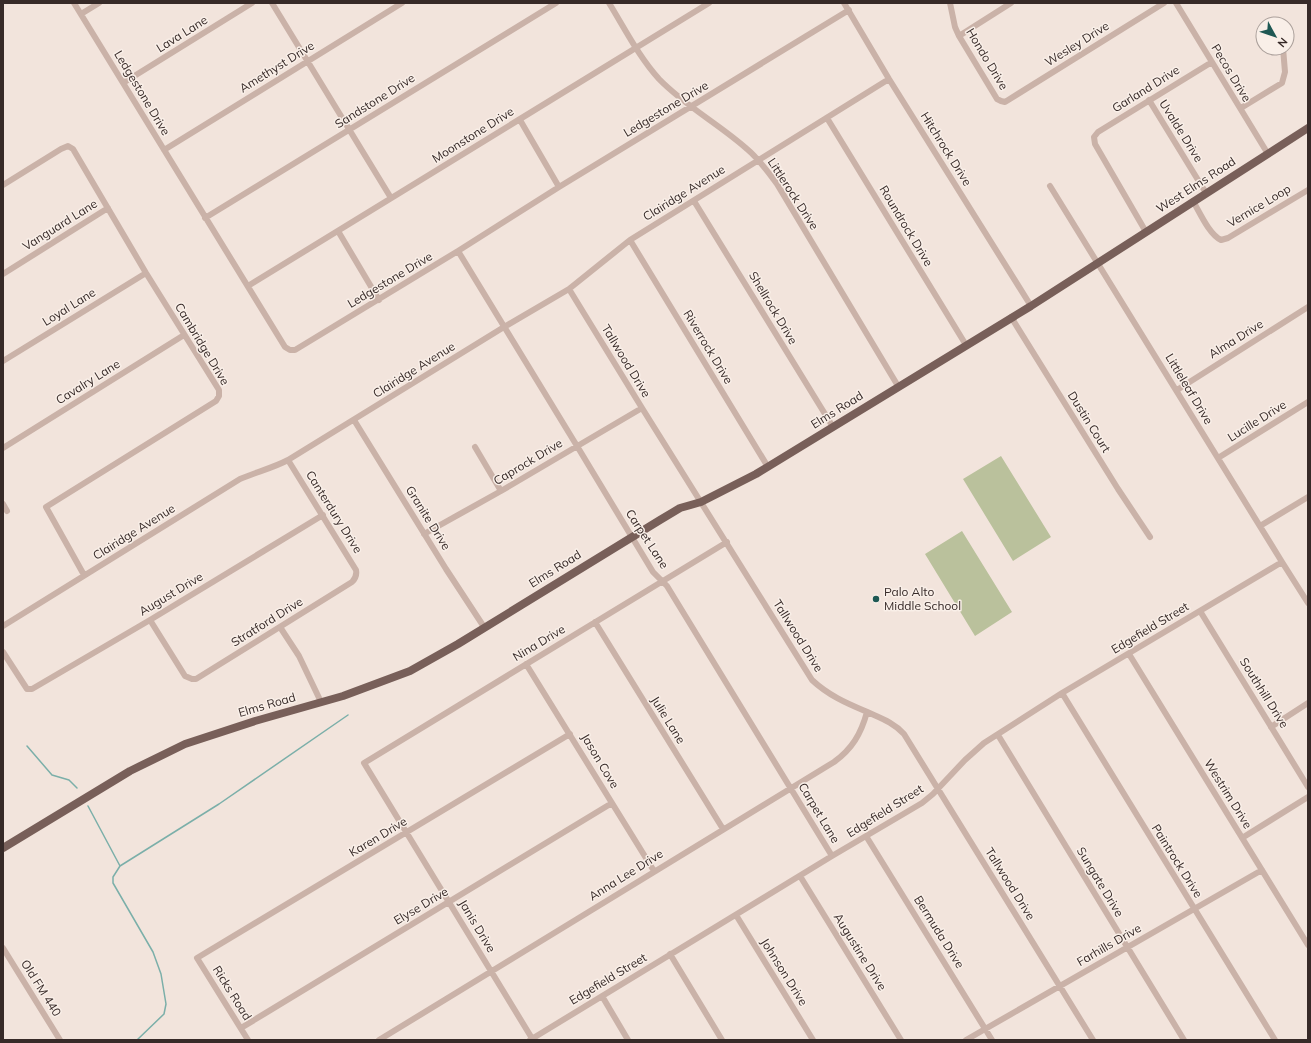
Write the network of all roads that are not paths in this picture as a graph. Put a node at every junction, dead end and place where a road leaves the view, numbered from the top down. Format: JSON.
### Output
{"nodes":[{"id":1,"x":74,"y":3,"type":"edge"},
{"id":2,"x":99,"y":3,"type":"edge"},
{"id":3,"x":252,"y":3,"type":"edge"},
{"id":4,"x":272,"y":3,"type":"edge"},
{"id":5,"x":402,"y":3,"type":"edge"},
{"id":6,"x":556,"y":3,"type":"edge"},
{"id":7,"x":609,"y":3,"type":"edge"},
{"id":8,"x":709,"y":3,"type":"edge"},
{"id":9,"x":844,"y":3,"type":"edge"},
{"id":10,"x":950,"y":3,"type":"edge"},
{"id":11,"x":1011,"y":3,"type":"edge"},
{"id":12,"x":1164,"y":3,"type":"edge"},
{"id":13,"x":1176,"y":3,"type":"edge"},
{"id":14,"x":849,"y":10,"type":"junction"},
{"id":15,"x":81,"y":14,"type":"junction"},
{"id":16,"x":959,"y":36,"type":"junction"},
{"id":17,"x":636,"y":48,"type":"junction"},
{"id":18,"x":1284,"y":56,"type":"edge"},
{"id":19,"x":308,"y":62,"type":"junction"},
{"id":20,"x":1212,"y":62,"type":"junction"},
{"id":21,"x":889,"y":79,"type":"junction"},
{"id":22,"x":123,"y":83,"type":"junction"},
{"id":23,"x":1150,"y":100,"type":"junction"},
{"id":24,"x":1000,"y":101,"type":"joint"},
{"id":25,"x":692,"y":106,"type":"junction"},
{"id":26,"x":1241,"y":108,"type":"junction"},
{"id":27,"x":827,"y":118,"type":"junction"},
{"id":28,"x":520,"y":120,"type":"junction"},
{"id":29,"x":1308,"y":128,"type":"edge"},
{"id":30,"x":349,"y":130,"type":"junction"},
{"id":31,"x":164,"y":150,"type":"junction"},
{"id":32,"x":1268,"y":154,"type":"junction"},
{"id":33,"x":758,"y":160,"type":"junction"},
{"id":34,"x":3,"y":185,"type":"edge"},
{"id":35,"x":1050,"y":186,"type":"dead end"},
{"id":36,"x":559,"y":187,"type":"junction"},
{"id":37,"x":1308,"y":190,"type":"edge"},
{"id":38,"x":1206,"y":193,"type":"junction"},
{"id":39,"x":391,"y":198,"type":"junction"},
{"id":40,"x":694,"y":201,"type":"junction"},
{"id":41,"x":1193,"y":201,"type":"junction"},
{"id":42,"x":108,"y":208,"type":"junction"},
{"id":43,"x":205,"y":218,"type":"junction"},
{"id":44,"x":338,"y":231,"type":"junction"},
{"id":45,"x":1146,"y":232,"type":"junction"},
{"id":46,"x":630,"y":240,"type":"junction"},
{"id":47,"x":458,"y":252,"type":"junction"},
{"id":48,"x":1098,"y":263,"type":"junction"},
{"id":49,"x":146,"y":272,"type":"junction"},
{"id":50,"x":3,"y":274,"type":"edge"},
{"id":51,"x":248,"y":286,"type":"junction"},
{"id":52,"x":569,"y":289,"type":"junction"},
{"id":53,"x":378,"y":300,"type":"junction"},
{"id":54,"x":1031,"y":306,"type":"junction"},
{"id":55,"x":1308,"y":307,"type":"edge"},
{"id":56,"x":1011,"y":317,"type":"junction"},
{"id":57,"x":504,"y":327,"type":"junction"},
{"id":58,"x":184,"y":335,"type":"junction"},
{"id":59,"x":966,"y":345,"type":"junction"},
{"id":60,"x":3,"y":361,"type":"edge"},
{"id":61,"x":898,"y":386,"type":"junction"},
{"id":62,"x":1176,"y":390,"type":"junction"},
{"id":63,"x":1308,"y":402,"type":"edge"},
{"id":64,"x":642,"y":408,"type":"junction"},
{"id":65,"x":354,"y":420,"type":"junction"},
{"id":66,"x":833,"y":427,"type":"junction"},
{"id":67,"x":577,"y":446,"type":"junction"},
{"id":68,"x":475,"y":447,"type":"dead end"},
{"id":69,"x":3,"y":448,"type":"edge"},
{"id":70,"x":1218,"y":458,"type":"junction"},
{"id":71,"x":288,"y":460,"type":"junction"},
{"id":72,"x":768,"y":466,"type":"junction"},
{"id":73,"x":501,"y":491,"type":"junction"},
{"id":74,"x":1308,"y":497,"type":"edge"},
{"id":75,"x":701,"y":502,"type":"junction"},
{"id":76,"x":3,"y":504,"type":"edge"},
{"id":77,"x":7,"y":511,"type":"dead end"},
{"id":78,"x":323,"y":515,"type":"junction"},
{"id":79,"x":1260,"y":526,"type":"junction"},
{"id":80,"x":424,"y":534,"type":"junction"},
{"id":81,"x":631,"y":536,"type":"junction"},
{"id":82,"x":1150,"y":537,"type":"dead end"},
{"id":83,"x":727,"y":542,"type":"junction"},
{"id":84,"x":1282,"y":562,"type":"junction"},
{"id":85,"x":84,"y":575,"type":"junction"},
{"id":86,"x":356,"y":578,"type":"joint"},
{"id":87,"x":662,"y":581,"type":"junction"},
{"id":88,"x":1308,"y":603,"type":"edge"},
{"id":89,"x":1200,"y":611,"type":"junction"},
{"id":90,"x":150,"y":620,"type":"junction"},
{"id":91,"x":595,"y":622,"type":"junction"},
{"id":92,"x":3,"y":626,"type":"edge"},
{"id":93,"x":280,"y":627,"type":"junction"},
{"id":94,"x":484,"y":627,"type":"junction"},
{"id":95,"x":3,"y":652,"type":"edge"},
{"id":96,"x":1129,"y":654,"type":"junction"},
{"id":97,"x":526,"y":664,"type":"junction"},
{"id":98,"x":1062,"y":693,"type":"junction"},
{"id":99,"x":321,"y":702,"type":"junction"},
{"id":100,"x":1308,"y":703,"type":"edge"},
{"id":101,"x":867,"y":712,"type":"junction"},
{"id":102,"x":1272,"y":727,"type":"junction"},
{"id":103,"x":570,"y":734,"type":"junction"},
{"id":104,"x":998,"y":735,"type":"junction"},
{"id":105,"x":364,"y":763,"type":"joint"},
{"id":106,"x":1308,"y":787,"type":"edge"},
{"id":107,"x":791,"y":788,"type":"junction"},
{"id":108,"x":938,"y":789,"type":"junction"},
{"id":109,"x":1308,"y":797,"type":"edge"},
{"id":110,"x":612,"y":803,"type":"junction"},
{"id":111,"x":723,"y":830,"type":"junction"},
{"id":112,"x":407,"y":832,"type":"junction"},
{"id":113,"x":866,"y":836,"type":"junction"},
{"id":114,"x":1242,"y":838,"type":"junction"},
{"id":115,"x":3,"y":848,"type":"edge"},
{"id":116,"x":832,"y":856,"type":"junction"},
{"id":117,"x":654,"y":870,"type":"junction"},
{"id":118,"x":1262,"y":870,"type":"junction"},
{"id":119,"x":800,"y":876,"type":"junction"},
{"id":120,"x":449,"y":902,"type":"junction"},
{"id":121,"x":1194,"y":909,"type":"junction"},
{"id":122,"x":736,"y":915,"type":"junction"},
{"id":123,"x":1308,"y":945,"type":"edge"},
{"id":124,"x":3,"y":948,"type":"edge"},
{"id":125,"x":1128,"y":948,"type":"junction"},
{"id":126,"x":670,"y":954,"type":"junction"},
{"id":127,"x":197,"y":958,"type":"joint"},
{"id":128,"x":492,"y":972,"type":"junction"},
{"id":129,"x":1060,"y":986,"type":"junction"},
{"id":130,"x":602,"y":996,"type":"junction"},
{"id":131,"x":241,"y":1028,"type":"junction"},
{"id":132,"x":985,"y":1029,"type":"junction"},
{"id":133,"x":532,"y":1039,"type":"edge"},
{"id":134,"x":60,"y":1040,"type":"edge"},
{"id":135,"x":248,"y":1040,"type":"edge"},
{"id":136,"x":378,"y":1040,"type":"edge"},
{"id":137,"x":628,"y":1040,"type":"edge"},
{"id":138,"x":722,"y":1040,"type":"edge"},
{"id":139,"x":813,"y":1040,"type":"edge"},
{"id":140,"x":901,"y":1040,"type":"edge"},
{"id":141,"x":966,"y":1040,"type":"edge"},
{"id":142,"x":992,"y":1040,"type":"edge"},
{"id":143,"x":1093,"y":1040,"type":"edge"},
{"id":144,"x":1184,"y":1040,"type":"edge"},
{"id":145,"x":1274,"y":1040,"type":"edge"}],
"edges":[{"from":1,"to":15,"type":"street","name":"Ledgestone Drive"},
{"from":2,"to":15,"type":"street"},
{"from":3,"to":22,"type":"street","name":"Lava Lane"},
{"from":4,"to":19,"type":"street"},
{"from":5,"to":19,"type":"street","name":"Amethyst Drive"},
{"from":6,"to":30,"type":"street","name":"Sandstone Drive"},
{"from":7,"to":17,"type":"street","name":"Littlerock Drive"},
{"from":8,"to":17,"type":"street","name":"Moonstone Drive"},
{"from":9,"to":14,"type":"street","name":"Hitchrock Drive"},
{"from":10,"to":16,"type":"street","name":"Hondo Drive"},
{"from":11,"to":16,"type":"street"},
{"from":12,"to":24,"type":"street","name":"Wesley Drive"},
{"from":13,"to":20,"type":"street","name":"Pecos Drive"},
{"from":14,"to":21,"type":"street","name":"Hitchrock Drive"},
{"from":14,"to":25,"type":"street","name":"Ledgestone Drive"},
{"from":15,"to":22,"type":"street","name":"Ledgestone Drive"},
{"from":16,"to":24,"type":"street","name":"Hondo Drive"},
{"from":17,"to":25,"type":"street","name":"Littlerock Drive"},
{"from":17,"to":28,"type":"street","name":"Moonstone Drive"},
{"from":18,"to":26,"type":"street"},
{"from":19,"to":30,"type":"street"},
{"from":19,"to":31,"type":"street","name":"Amethyst Drive"},
{"from":20,"to":23,"type":"street","name":"Garland Drive"},
{"from":20,"to":26,"type":"street","name":"Pecos Drive"},
{"from":21,"to":27,"type":"street"},
{"from":21,"to":54,"type":"street","name":"Hitchrock Drive"},
{"from":22,"to":31,"type":"street","name":"Ledgestone Drive"},
{"from":23,"to":38,"type":"street","name":"Uvalde Drive"},
{"from":23,"to":45,"type":"street","name":"Garland Drive"},
{"from":25,"to":33,"type":"street","name":"Littlerock Drive"},
{"from":25,"to":36,"type":"street","name":"Ledgestone Drive"},
{"from":26,"to":32,"type":"street","name":"Pecos Drive"},
{"from":27,"to":33,"type":"street","name":"Clairidge Avenue"},
{"from":27,"to":59,"type":"street","name":"Roundrock Drive"},
{"from":28,"to":36,"type":"street"},
{"from":28,"to":39,"type":"street","name":"Moonstone Drive"},
{"from":29,"to":32,"type":"main road","name":"West Elms Road"},
{"from":30,"to":39,"type":"street"},
{"from":30,"to":43,"type":"street","name":"Sandstone Drive"},
{"from":31,"to":43,"type":"street","name":"Ledgestone Drive"},
{"from":32,"to":38,"type":"main road","name":"West Elms Road"},
{"from":33,"to":40,"type":"street","name":"Clairidge Avenue"},
{"from":33,"to":61,"type":"street","name":"Littlerock Drive"},
{"from":34,"to":42,"type":"street","name":"Cambridge Drive"},
{"from":35,"to":48,"type":"street","name":"Littleleaf Drive"},
{"from":36,"to":47,"type":"street","name":"Ledgestone Drive"},
{"from":37,"to":41,"type":"street","name":"Vernice Loop"},
{"from":38,"to":41,"type":"main road","name":"West Elms Road"},
{"from":39,"to":44,"type":"street","name":"Moonstone Drive"},
{"from":40,"to":46,"type":"street","name":"Clairidge Avenue"},
{"from":40,"to":66,"type":"street","name":"Shellrock Drive"},
{"from":41,"to":45,"type":"main road","name":"West Elms Road"},
{"from":42,"to":49,"type":"street","name":"Cambridge Drive"},
{"from":42,"to":50,"type":"street","name":"Vanguard Lane"},
{"from":43,"to":51,"type":"street","name":"Ledgestone Drive"},
{"from":44,"to":51,"type":"street","name":"Moonstone Drive"},
{"from":44,"to":53,"type":"street"},
{"from":45,"to":48,"type":"main road","name":"West Elms Road"},
{"from":46,"to":52,"type":"street","name":"Clairidge Avenue"},
{"from":46,"to":72,"type":"street","name":"Riverrock Drive"},
{"from":47,"to":53,"type":"street","name":"Ledgestone Drive"},
{"from":47,"to":57,"type":"street","name":"Carpet Lane"},
{"from":48,"to":54,"type":"main road","name":"Elms Road"},
{"from":48,"to":62,"type":"street","name":"Littleleaf Drive"},
{"from":49,"to":58,"type":"street","name":"Cambridge Drive"},
{"from":49,"to":60,"type":"street","name":"Loyal Lane"},
{"from":51,"to":53,"type":"street","name":"Ledgestone Drive"},
{"from":52,"to":57,"type":"street","name":"Clairidge Avenue"},
{"from":52,"to":64,"type":"street","name":"Tallwood Drive"},
{"from":54,"to":56,"type":"main road","name":"Elms Road"},
{"from":55,"to":62,"type":"street","name":"Alma Drive"},
{"from":56,"to":59,"type":"main road","name":"Elms Road"},
{"from":56,"to":82,"type":"street","name":"Dustin Court"},
{"from":57,"to":65,"type":"street","name":"Clairidge Avenue"},
{"from":57,"to":67,"type":"street","name":"Carpet Lane"},
{"from":58,"to":69,"type":"street","name":"Cavalry Lane"},
{"from":58,"to":85,"type":"street","name":"Cambridge Drive"},
{"from":59,"to":61,"type":"main road","name":"Elms Road"},
{"from":61,"to":66,"type":"main road","name":"Elms Road"},
{"from":62,"to":70,"type":"street","name":"Littleleaf Drive"},
{"from":63,"to":70,"type":"street","name":"Lucille Drive"},
{"from":64,"to":67,"type":"street","name":"Caprock Drive"},
{"from":64,"to":75,"type":"street","name":"Tallwood Drive"},
{"from":65,"to":71,"type":"street","name":"Clairidge Avenue"},
{"from":65,"to":80,"type":"street","name":"Granite Drive"},
{"from":66,"to":72,"type":"main road","name":"Elms Road"},
{"from":67,"to":73,"type":"street","name":"Caprock Drive"},
{"from":67,"to":81,"type":"street","name":"Carpet Lane"},
{"from":68,"to":73,"type":"street"},
{"from":70,"to":79,"type":"street","name":"Littleleaf Drive"},
{"from":71,"to":78,"type":"street","name":"Canterdury Drive"},
{"from":71,"to":85,"type":"street","name":"Clairidge Avenue"},
{"from":72,"to":75,"type":"main road","name":"Elms Road"},
{"from":73,"to":80,"type":"street","name":"Caprock Drive"},
{"from":74,"to":79,"type":"street"},
{"from":75,"to":81,"type":"main road","name":"Elms Road"},
{"from":75,"to":83,"type":"street","name":"Tallwood Drive"},
{"from":76,"to":77,"type":"street"},
{"from":78,"to":86,"type":"street","name":"Canterdury Drive"},
{"from":78,"to":90,"type":"street","name":"August Drive"},
{"from":79,"to":84,"type":"street","name":"Littleleaf Drive"},
{"from":80,"to":94,"type":"street","name":"Granite Drive"},
{"from":81,"to":87,"type":"street","name":"Carpet Lane"},
{"from":81,"to":94,"type":"main road","name":"Elms Road"},
{"from":83,"to":87,"type":"street","name":"Nina Drive"},
{"from":83,"to":101,"type":"street","name":"Tallwood Drive"},
{"from":84,"to":88,"type":"street","name":"Littleleaf Drive"},
{"from":84,"to":89,"type":"street","name":"Edgefield Street"},
{"from":85,"to":92,"type":"street","name":"Clairidge Avenue"},
{"from":86,"to":93,"type":"street","name":"Stratford Drive"},
{"from":87,"to":91,"type":"street","name":"Nina Drive"},
{"from":87,"to":107,"type":"street","name":"Carpet Lane"},
{"from":89,"to":96,"type":"street","name":"Edgefield Street"},
{"from":89,"to":102,"type":"street","name":"Southhill Drive"},
{"from":90,"to":93,"type":"street","name":"Stratford Drive"},
{"from":90,"to":95,"type":"street","name":"August Drive"},
{"from":91,"to":97,"type":"street","name":"Nina Drive"},
{"from":91,"to":111,"type":"street","name":"Julie Lane"},
{"from":93,"to":99,"type":"street"},
{"from":94,"to":99,"type":"main road","name":"Elms Road"},
{"from":96,"to":98,"type":"street","name":"Edgefield Street"},
{"from":96,"to":114,"type":"street","name":"Westrim Drive"},
{"from":97,"to":103,"type":"street","name":"Jason Cove"},
{"from":97,"to":105,"type":"street","name":"Nina Drive"},
{"from":98,"to":104,"type":"street","name":"Edgefield Street"},
{"from":98,"to":121,"type":"street","name":"Paintrock Drive"},
{"from":99,"to":115,"type":"main road","name":"Elms Road"},
{"from":100,"to":102,"type":"street"},
{"from":101,"to":107,"type":"street","name":"Anna Lee Drive"},
{"from":101,"to":108,"type":"street","name":"Tallwood Drive"},
{"from":102,"to":106,"type":"street","name":"Southhill Drive"},
{"from":103,"to":110,"type":"street","name":"Jason Cove"},
{"from":103,"to":112,"type":"street","name":"Karen Drive"},
{"from":104,"to":108,"type":"street","name":"Edgefield Street"},
{"from":104,"to":125,"type":"street","name":"Sungate Drive"},
{"from":105,"to":112,"type":"street","name":"Janis Drive"},
{"from":107,"to":111,"type":"street","name":"Anna Lee Drive"},
{"from":107,"to":116,"type":"street","name":"Carpet Lane"},
{"from":108,"to":113,"type":"street","name":"Edgefield Street"},
{"from":108,"to":129,"type":"street","name":"Tallwood Drive"},
{"from":109,"to":114,"type":"street"},
{"from":110,"to":117,"type":"street","name":"Jason Cove"},
{"from":110,"to":120,"type":"street","name":"Elyse Drive"},
{"from":111,"to":117,"type":"street","name":"Anna Lee Drive"},
{"from":112,"to":120,"type":"street","name":"Janis Drive"},
{"from":112,"to":127,"type":"street","name":"Karen Drive"},
{"from":113,"to":116,"type":"street","name":"Edgefield Street"},
{"from":113,"to":132,"type":"street","name":"Bermuda Drive"},
{"from":114,"to":118,"type":"street","name":"Westrim Drive"},
{"from":116,"to":119,"type":"street","name":"Edgefield Street"},
{"from":117,"to":128,"type":"street","name":"Anna Lee Drive"},
{"from":118,"to":121,"type":"street","name":"Farhills Drive"},
{"from":118,"to":123,"type":"street","name":"Westrim Drive"},
{"from":119,"to":122,"type":"street","name":"Edgefield Street"},
{"from":119,"to":140,"type":"street","name":"Augustine Drive"},
{"from":120,"to":128,"type":"street","name":"Janis Drive"},
{"from":120,"to":131,"type":"street","name":"Elyse Drive"},
{"from":121,"to":125,"type":"street","name":"Farhills Drive"},
{"from":121,"to":145,"type":"street","name":"Paintrock Drive"},
{"from":122,"to":126,"type":"street","name":"Edgefield Street"},
{"from":122,"to":139,"type":"street","name":"Johnson Drive"},
{"from":124,"to":134,"type":"street","name":"Old FM 440"},
{"from":125,"to":129,"type":"street","name":"Farhills Drive"},
{"from":125,"to":144,"type":"street","name":"Sungate Drive"},
{"from":126,"to":130,"type":"street","name":"Edgefield Street"},
{"from":126,"to":138,"type":"street"},
{"from":127,"to":131,"type":"street","name":"Ricks Road"},
{"from":128,"to":133,"type":"street","name":"Janis Drive"},
{"from":128,"to":136,"type":"street","name":"Anna Lee Drive"},
{"from":129,"to":132,"type":"street","name":"Farhills Drive"},
{"from":129,"to":143,"type":"street","name":"Tallwood Drive"},
{"from":130,"to":133,"type":"street","name":"Edgefield Street"},
{"from":130,"to":137,"type":"street"},
{"from":131,"to":135,"type":"street","name":"Ricks Road"},
{"from":132,"to":141,"type":"street","name":"Farhills Drive"},
{"from":132,"to":142,"type":"street","name":"Bermuda Drive"}]}
